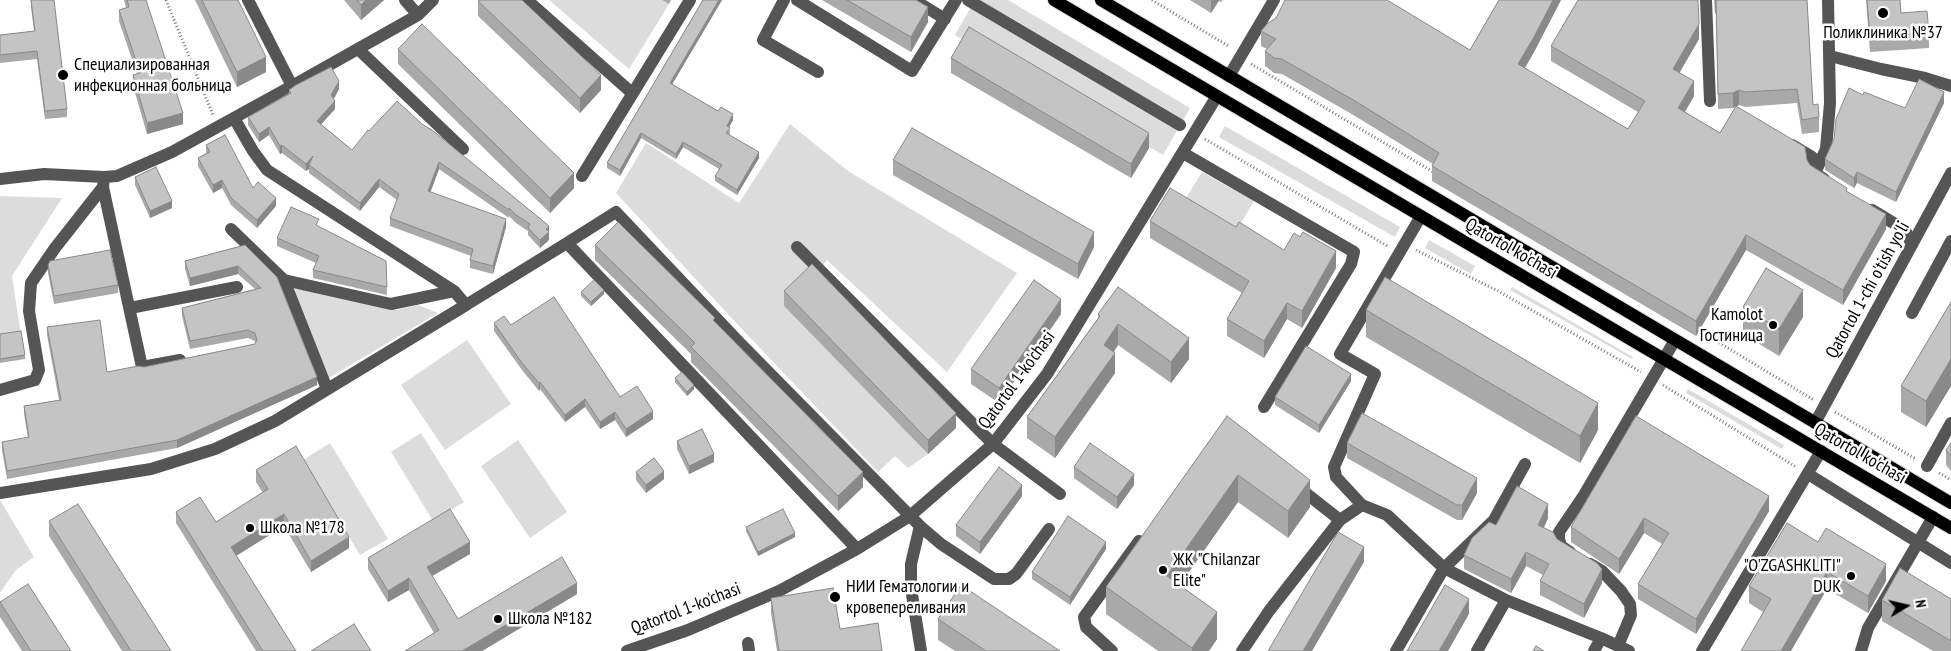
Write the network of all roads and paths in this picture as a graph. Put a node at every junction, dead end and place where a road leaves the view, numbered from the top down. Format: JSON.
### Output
{"nodes":[{"id":1,"x":166,"y":0,"type":"edge"},
{"id":2,"x":248,"y":0,"type":"edge"},
{"id":3,"x":405,"y":0,"type":"edge"},
{"id":4,"x":433,"y":0,"type":"edge"},
{"id":5,"x":527,"y":0,"type":"edge"},
{"id":6,"x":690,"y":0,"type":"edge"},
{"id":7,"x":784,"y":0,"type":"edge"},
{"id":8,"x":797,"y":0,"type":"edge"},
{"id":9,"x":914,"y":0,"type":"edge"},
{"id":10,"x":956,"y":0,"type":"edge"},
{"id":11,"x":968,"y":0,"type":"edge"},
{"id":12,"x":1054,"y":0,"type":"edge"},
{"id":13,"x":1101,"y":0,"type":"edge"},
{"id":14,"x":1152,"y":0,"type":"edge"},
{"id":15,"x":1274,"y":0,"type":"edge"},
{"id":16,"x":1706,"y":0,"type":"edge"},
{"id":17,"x":1828,"y":0,"type":"edge"},
{"id":18,"x":418,"y":15,"type":"junction"},
{"id":19,"x":945,"y":19,"type":"junction"},
{"id":20,"x":358,"y":49,"type":"junction"},
{"id":21,"x":1241,"y":56,"type":"junction"},
{"id":22,"x":1830,"y":56,"type":"junction"},
{"id":23,"x":818,"y":72,"type":"dead end"},
{"id":24,"x":1229,"y":76,"type":"junction"},
{"id":25,"x":292,"y":86,"type":"junction"},
{"id":26,"x":1951,"y":86,"type":"edge"},
{"id":27,"x":632,"y":93,"type":"junction"},
{"id":28,"x":1217,"y":96,"type":"junction"},
{"id":29,"x":1710,"y":101,"type":"dead end"},
{"id":30,"x":234,"y":118,"type":"junction"},
{"id":31,"x":1180,"y":124,"type":"dead end"},
{"id":32,"x":218,"y":127,"type":"junction"},
{"id":33,"x":1195,"y":133,"type":"junction"},
{"id":34,"x":1779,"y":137,"type":"edge"},
{"id":35,"x":463,"y":149,"type":"dead end"},
{"id":36,"x":1182,"y":153,"type":"junction"},
{"id":37,"x":1815,"y":173,"type":"junction"},
{"id":38,"x":1951,"y":173,"type":"edge"},
{"id":39,"x":582,"y":176,"type":"dead end"},
{"id":40,"x":1441,"y":177,"type":"edge"},
{"id":41,"x":0,"y":179,"type":"edge"},
{"id":42,"x":103,"y":182,"type":"junction"},
{"id":43,"x":1832,"y":184,"type":"edge"},
{"id":44,"x":1433,"y":196,"type":"junction"},
{"id":45,"x":1865,"y":204,"type":"edge"},
{"id":46,"x":1421,"y":216,"type":"junction"},
{"id":47,"x":231,"y":228,"type":"dead end"},
{"id":48,"x":1951,"y":241,"type":"edge"},
{"id":49,"x":567,"y":243,"type":"junction"},
{"id":50,"x":1912,"y":245,"type":"junction"},
{"id":51,"x":798,"y":248,"type":"dead end"},
{"id":52,"x":1400,"y":253,"type":"junction"},
{"id":53,"x":284,"y":280,"type":"junction"},
{"id":54,"x":238,"y":287,"type":"dead end"},
{"id":55,"x":454,"y":291,"type":"junction"},
{"id":56,"x":466,"y":305,"type":"junction"},
{"id":57,"x":130,"y":308,"type":"junction"},
{"id":58,"x":1912,"y":312,"type":"dead end"},
{"id":59,"x":1693,"y":327,"type":"edge"},
{"id":60,"x":1675,"y":340,"type":"junction"},
{"id":61,"x":190,"y":358,"type":"edge"},
{"id":62,"x":1664,"y":359,"type":"junction"},
{"id":63,"x":1653,"y":379,"type":"junction"},
{"id":64,"x":327,"y":389,"type":"junction"},
{"id":65,"x":0,"y":390,"type":"edge"},
{"id":66,"x":1824,"y":406,"type":"junction"},
{"id":67,"x":1264,"y":407,"type":"dead end"},
{"id":68,"x":1815,"y":423,"type":"junction"},
{"id":69,"x":1951,"y":423,"type":"edge"},
{"id":70,"x":1832,"y":433,"type":"junction"},
{"id":71,"x":1804,"y":442,"type":"junction"},
{"id":72,"x":992,"y":444,"type":"junction"},
{"id":73,"x":1821,"y":451,"type":"junction"},
{"id":74,"x":1526,"y":464,"type":"dead end"},
{"id":75,"x":1927,"y":466,"type":"junction"},
{"id":76,"x":1808,"y":474,"type":"junction"},
{"id":77,"x":1287,"y":479,"type":"edge"},
{"id":78,"x":1951,"y":480,"type":"edge"},
{"id":79,"x":0,"y":493,"type":"edge"},
{"id":80,"x":1060,"y":494,"type":"dead end"},
{"id":81,"x":1951,"y":503,"type":"edge"},
{"id":82,"x":1362,"y":505,"type":"junction"},
{"id":83,"x":910,"y":516,"type":"junction"},
{"id":84,"x":1932,"y":517,"type":"junction"},
{"id":85,"x":1340,"y":520,"type":"junction"},
{"id":86,"x":920,"y":526,"type":"junction"},
{"id":87,"x":1149,"y":528,"type":"edge"},
{"id":88,"x":1951,"y":528,"type":"edge"},
{"id":89,"x":1049,"y":530,"type":"dead end"},
{"id":90,"x":1918,"y":543,"type":"junction"},
{"id":91,"x":857,"y":549,"type":"junction"},
{"id":92,"x":1951,"y":563,"type":"edge"},
{"id":93,"x":1444,"y":568,"type":"junction"},
{"id":94,"x":1506,"y":600,"type":"junction"},
{"id":95,"x":1601,"y":638,"type":"junction"},
{"id":96,"x":1624,"y":648,"type":"edge"},
{"id":97,"x":922,"y":650,"type":"edge"},
{"id":98,"x":627,"y":651,"type":"edge"},
{"id":99,"x":1112,"y":651,"type":"edge"},
{"id":100,"x":1242,"y":651,"type":"edge"},
{"id":101,"x":1396,"y":651,"type":"edge"},
{"id":102,"x":1477,"y":651,"type":"edge"},
{"id":103,"x":1594,"y":651,"type":"edge"},
{"id":104,"x":1702,"y":651,"type":"edge"},
{"id":105,"x":1860,"y":651,"type":"edge"}],
"edges":[{"from":1,"to":32,"type":"path"},
{"from":2,"to":25,"type":"street"},
{"from":3,"to":18,"type":"street"},
{"from":4,"to":18,"type":"street"},
{"from":5,"to":27,"type":"street"},
{"from":6,"to":27,"type":"street"},
{"from":7,"to":23,"type":"street"},
{"from":8,"to":19,"type":"street"},
{"from":9,"to":19,"type":"street"},
{"from":10,"to":19,"type":"street"},
{"from":11,"to":31,"type":"street"},
{"from":12,"to":28,"type":"main road","name":"Qatortol ko'chasi"},
{"from":13,"to":24,"type":"main road","name":"Qatortol ko'chasi"},
{"from":14,"to":21,"type":"path"},
{"from":15,"to":21,"type":"street","name":"Qatortol 1-ko'chasi"},
{"from":16,"to":29,"type":"street"},
{"from":17,"to":22,"type":"street"},
{"from":18,"to":20,"type":"street"},
{"from":20,"to":25,"type":"street"},
{"from":20,"to":35,"type":"street"},
{"from":21,"to":24,"type":"street","name":"Qatortol 1-ko'chasi"},
{"from":21,"to":40,"type":"path"},
{"from":22,"to":26,"type":"street"},
{"from":22,"to":37,"type":"street"},
{"from":24,"to":28,"type":"main road","name":"Qatortol 1-ko'chasi"},
{"from":24,"to":44,"type":"main road","name":"Qatortol ko'chasi"},
{"from":25,"to":30,"type":"street"},
{"from":27,"to":39,"type":"street"},
{"from":28,"to":33,"type":"street","name":"Qatortol 1-ko'chasi"},
{"from":28,"to":46,"type":"main road","name":"Qatortol ko'chasi"},
{"from":30,"to":32,"type":"street"},
{"from":30,"to":55,"type":"street"},
{"from":32,"to":42,"type":"street"},
{"from":33,"to":36,"type":"street","name":"Qatortol 1-ko'chasi"},
{"from":33,"to":52,"type":"path"},
{"from":34,"to":37,"type":"street"},
{"from":36,"to":67,"type":"street"},
{"from":36,"to":72,"type":"street","name":"Qatortol 1-ko'chasi"},
{"from":37,"to":43,"type":"street"},
{"from":38,"to":50,"type":"street","name":"Qatortol 1-chi o'tish yo'li"},
{"from":41,"to":42,"type":"street"},
{"from":42,"to":57,"type":"street"},
{"from":42,"to":65,"type":"street"},
{"from":44,"to":46,"type":"main road"},
{"from":44,"to":60,"type":"main road","name":"Qatortol ko'chasi"},
{"from":45,"to":50,"type":"street"},
{"from":46,"to":52,"type":"street"},
{"from":46,"to":62,"type":"main road","name":"Qatortol ko'chasi"},
{"from":47,"to":53,"type":"street"},
{"from":48,"to":58,"type":"street"},
{"from":49,"to":56,"type":"street"},
{"from":49,"to":83,"type":"street"},
{"from":49,"to":91,"type":"street"},
{"from":50,"to":66,"type":"street","name":"Qatortol 1-chi o'tish yo'li"},
{"from":51,"to":72,"type":"street"},
{"from":52,"to":63,"type":"path"},
{"from":52,"to":82,"type":"street"},
{"from":53,"to":55,"type":"street"},
{"from":53,"to":64,"type":"street"},
{"from":54,"to":57,"type":"street"},
{"from":55,"to":56,"type":"street"},
{"from":56,"to":64,"type":"street"},
{"from":57,"to":61,"type":"street"},
{"from":59,"to":66,"type":"path"},
{"from":60,"to":62,"type":"street"},
{"from":60,"to":68,"type":"main road","name":"Qatortol ko'chasi"},
{"from":62,"to":63,"type":"street"},
{"from":62,"to":71,"type":"main road","name":"Qatortol ko'chasi"},
{"from":63,"to":76,"type":"path"},
{"from":63,"to":96,"type":"street"},
{"from":64,"to":79,"type":"street"},
{"from":66,"to":68,"type":"street","name":"Qatortol 1-chi o'tish yo'li"},
{"from":66,"to":75,"type":"path"},
{"from":68,"to":70,"type":"main road","name":"Qatortol ko'chasi"},
{"from":68,"to":71,"type":"main road"},
{"from":68,"to":73,"type":"main road"},
{"from":69,"to":75,"type":"street"},
{"from":70,"to":73,"type":"main road"},
{"from":70,"to":81,"type":"main road","name":"Qatortol ko'chasi"},
{"from":71,"to":73,"type":"main road","name":"Qatortol ko'chasi"},
{"from":72,"to":80,"type":"street"},
{"from":72,"to":83,"type":"street","name":"Qatortol 1-ko'chasi"},
{"from":73,"to":76,"type":"street"},
{"from":73,"to":84,"type":"main road","name":"Qatortol ko'chasi"},
{"from":74,"to":93,"type":"street"},
{"from":75,"to":78,"type":"path"},
{"from":76,"to":90,"type":"street"},
{"from":76,"to":104,"type":"street"},
{"from":77,"to":85,"type":"street"},
{"from":82,"to":85,"type":"street"},
{"from":82,"to":93,"type":"street"},
{"from":83,"to":86,"type":"street"},
{"from":83,"to":91,"type":"street","name":"Qatortol 1-ko'chasi"},
{"from":84,"to":88,"type":"main road","name":"Qatortol ko'chasi"},
{"from":84,"to":90,"type":"street"},
{"from":85,"to":100,"type":"street"},
{"from":86,"to":89,"type":"street"},
{"from":86,"to":97,"type":"street"},
{"from":87,"to":99,"type":"street"},
{"from":90,"to":92,"type":"street"},
{"from":90,"to":105,"type":"street"},
{"from":91,"to":98,"type":"street","name":"Qatortol 1-ko'chasi"},
{"from":93,"to":94,"type":"street"},
{"from":93,"to":101,"type":"street"},
{"from":94,"to":95,"type":"street"},
{"from":94,"to":102,"type":"street"},
{"from":95,"to":96,"type":"street"},
{"from":95,"to":103,"type":"street"}]}
